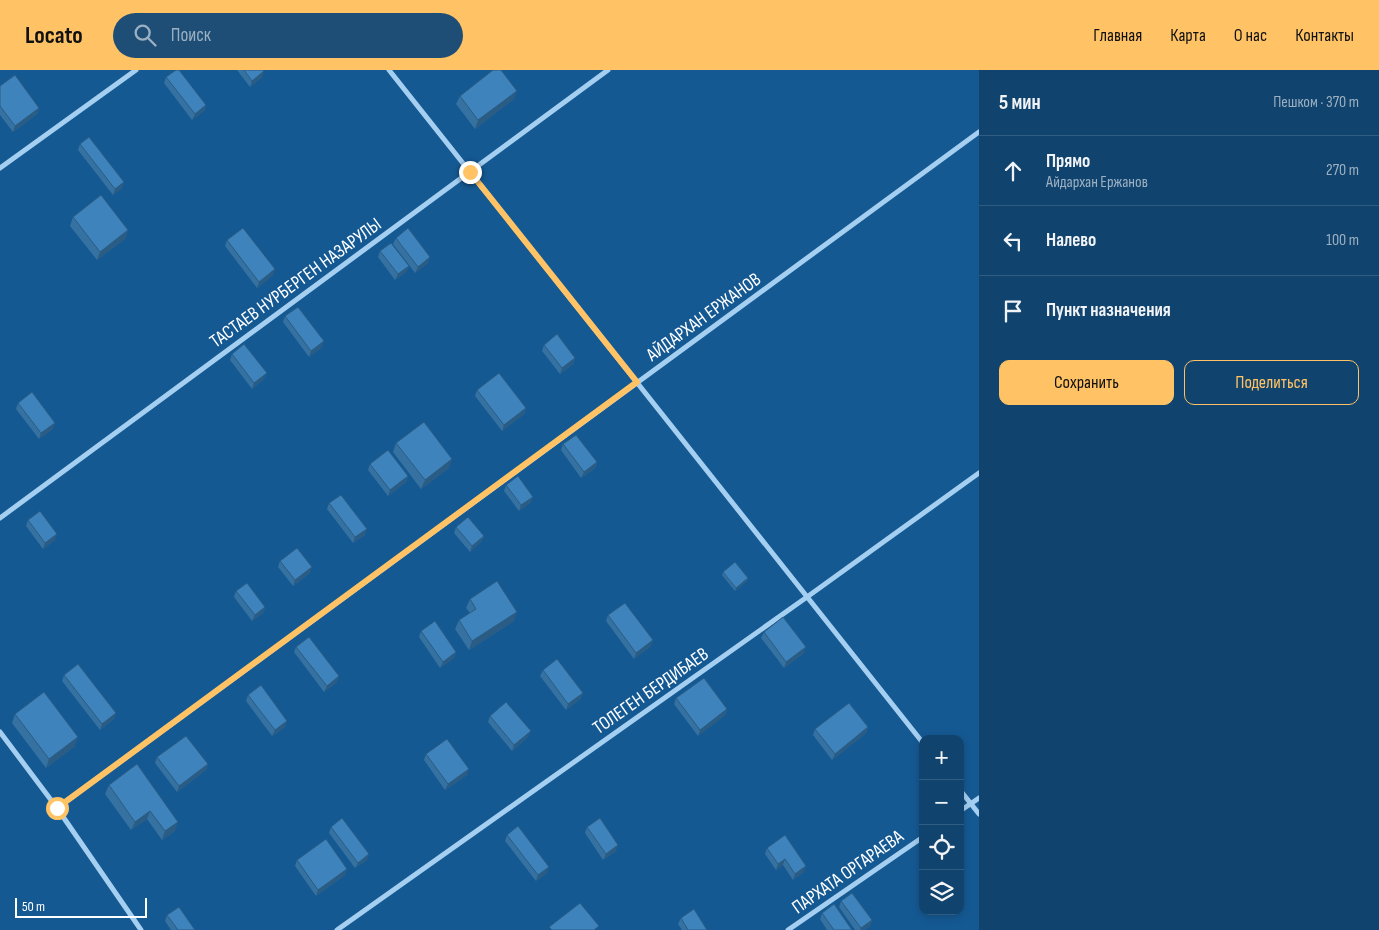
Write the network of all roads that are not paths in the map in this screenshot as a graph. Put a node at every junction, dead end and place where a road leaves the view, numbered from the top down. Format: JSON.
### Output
{"nodes":[{"id":1,"x":136,"y":70,"type":"edge"},
{"id":2,"x":390,"y":70,"type":"edge"},
{"id":3,"x":608,"y":70,"type":"edge"},
{"id":4,"x":979,"y":132,"type":"edge"},
{"id":5,"x":0,"y":168,"type":"edge"},
{"id":6,"x":470,"y":172,"type":"junction"},
{"id":7,"x":637,"y":382,"type":"junction"},
{"id":8,"x":979,"y":473,"type":"edge"},
{"id":9,"x":0,"y":518,"type":"edge"},
{"id":10,"x":807,"y":597,"type":"junction"},
{"id":11,"x":0,"y":732,"type":"edge"},
{"id":12,"x":919,"y":738,"type":"edge"},
{"id":13,"x":964,"y":795,"type":"edge"},
{"id":14,"x":979,"y":798,"type":"edge"},
{"id":15,"x":971,"y":804,"type":"junction"},
{"id":16,"x":57,"y":808,"type":"junction"},
{"id":17,"x":964,"y":808,"type":"edge"},
{"id":18,"x":979,"y":814,"type":"edge"},
{"id":19,"x":919,"y":840,"type":"edge"},
{"id":20,"x":141,"y":930,"type":"edge"},
{"id":21,"x":337,"y":930,"type":"edge"},
{"id":22,"x":788,"y":930,"type":"edge"}],
"edges":[{"from":1,"to":5,"type":"street"},
{"from":2,"to":6,"type":"street"},
{"from":3,"to":6,"type":"street","name":"ТАСТАЕВ НУРБЕРГЕН НАЗАРУЛЫ"},
{"from":4,"to":7,"type":"street","name":"АЙДАРХАН ЕРЖАНОВ"},
{"from":6,"to":7,"type":"street"},
{"from":6,"to":9,"type":"street","name":"ТАСТАЕВ НУРБЕРГЕН НАЗАРУЛЫ"},
{"from":7,"to":10,"type":"street"},
{"from":7,"to":16,"type":"street","name":"АЙДАРХАН ЕРЖАНОВ"},
{"from":8,"to":10,"type":"street","name":"ТОЛЕГЕН БЕРДИБАЕВ"},
{"from":10,"to":12,"type":"street"},
{"from":10,"to":21,"type":"street","name":"ТОЛЕГЕН БЕРДИБАЕВ"},
{"from":11,"to":16,"type":"street"},
{"from":13,"to":15,"type":"street"},
{"from":14,"to":15,"type":"street"},
{"from":15,"to":17,"type":"street"},
{"from":15,"to":18,"type":"street"},
{"from":16,"to":20,"type":"street"},
{"from":19,"to":22,"type":"street","name":"ПАРХАТА ОРГАРАЕВА"}]}
